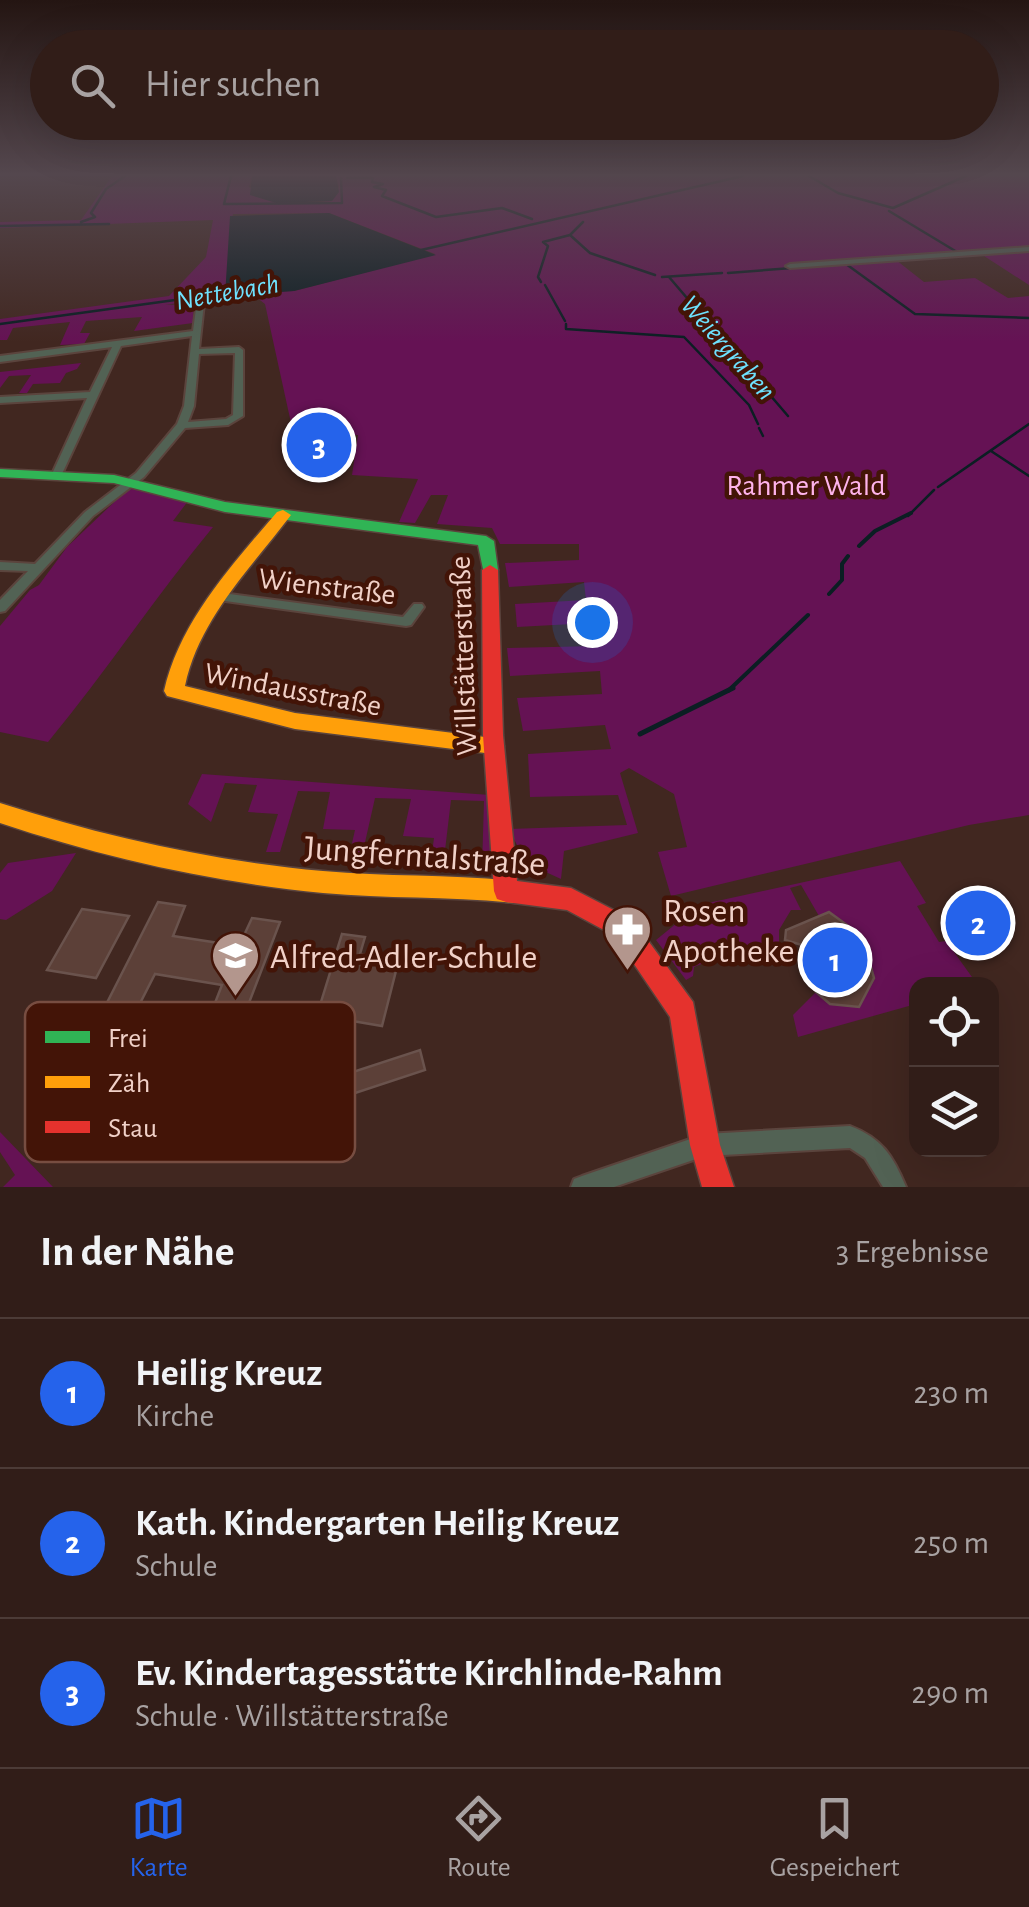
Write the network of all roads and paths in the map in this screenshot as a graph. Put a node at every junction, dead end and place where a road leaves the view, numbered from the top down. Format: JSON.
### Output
{"nodes":[{"id":1,"x":1029,"y":249,"type":"edge"},
{"id":2,"x":790,"y":266,"type":"dead end"},
{"id":3,"x":200,"y":303,"type":"dead end"},
{"id":4,"x":197,"y":333,"type":"junction"},
{"id":5,"x":116,"y":345,"type":"junction"},
{"id":6,"x":195,"y":352,"type":"junction"},
{"id":7,"x":0,"y":359,"type":"edge"},
{"id":8,"x":91,"y":396,"type":"junction"},
{"id":9,"x":2,"y":400,"type":"edge"},
{"id":10,"x":0,"y":412,"type":"edge"},
{"id":11,"x":182,"y":425,"type":"junction"},
{"id":12,"x":0,"y":472,"type":"edge"},
{"id":13,"x":56,"y":474,"type":"junction"},
{"id":14,"x":129,"y":484,"type":"junction"},
{"id":15,"x":282,"y":515,"type":"junction"},
{"id":16,"x":0,"y":566,"type":"edge"},
{"id":17,"x":34,"y":568,"type":"junction"},
{"id":18,"x":222,"y":596,"type":"junction"},
{"id":19,"x":418,"y":606,"type":"dead end"},
{"id":20,"x":0,"y":608,"type":"edge"},
{"id":21,"x":493,"y":746,"type":"junction"},
{"id":22,"x":0,"y":813,"type":"edge"},
{"id":23,"x":506,"y":891,"type":"junction"},
{"id":24,"x":705,"y":1145,"type":"junction"},
{"id":25,"x":582,"y":1187,"type":"edge"},
{"id":26,"x":718,"y":1187,"type":"edge"},
{"id":27,"x":895,"y":1187,"type":"edge"}],
"edges":[{"from":1,"to":2,"type":"street"},
{"from":3,"to":4,"type":"street"},
{"from":4,"to":5,"type":"street"},
{"from":4,"to":6,"type":"street"},
{"from":5,"to":7,"type":"street"},
{"from":5,"to":8,"type":"street"},
{"from":6,"to":11,"type":"street"},
{"from":6,"to":11,"type":"street"},
{"from":8,"to":9,"type":"street"},
{"from":8,"to":13,"type":"street"},
{"from":9,"to":10,"type":"street"},
{"from":11,"to":14,"type":"street"},
{"from":12,"to":13,"type":"street","name":"Willstätterstraße"},
{"from":13,"to":14,"type":"street","name":"Willstätterstraße"},
{"from":14,"to":15,"type":"street","name":"Willstätterstraße"},
{"from":14,"to":17,"type":"street"},
{"from":15,"to":18,"type":"street","name":"Windausstraße"},
{"from":15,"to":21,"type":"street","name":"Willstätterstraße"},
{"from":16,"to":17,"type":"street"},
{"from":17,"to":20,"type":"street"},
{"from":18,"to":19,"type":"street","name":"Wienstraße"},
{"from":18,"to":21,"type":"street","name":"Windausstraße"},
{"from":21,"to":23,"type":"street","name":"Willstätterstraße"},
{"from":22,"to":23,"type":"street","name":"Jungferntalstraße"},
{"from":23,"to":24,"type":"street","name":"Jungferntalstraße"},
{"from":24,"to":25,"type":"street"},
{"from":24,"to":26,"type":"street","name":"Jungferntalstraße"},
{"from":24,"to":27,"type":"street"}]}
